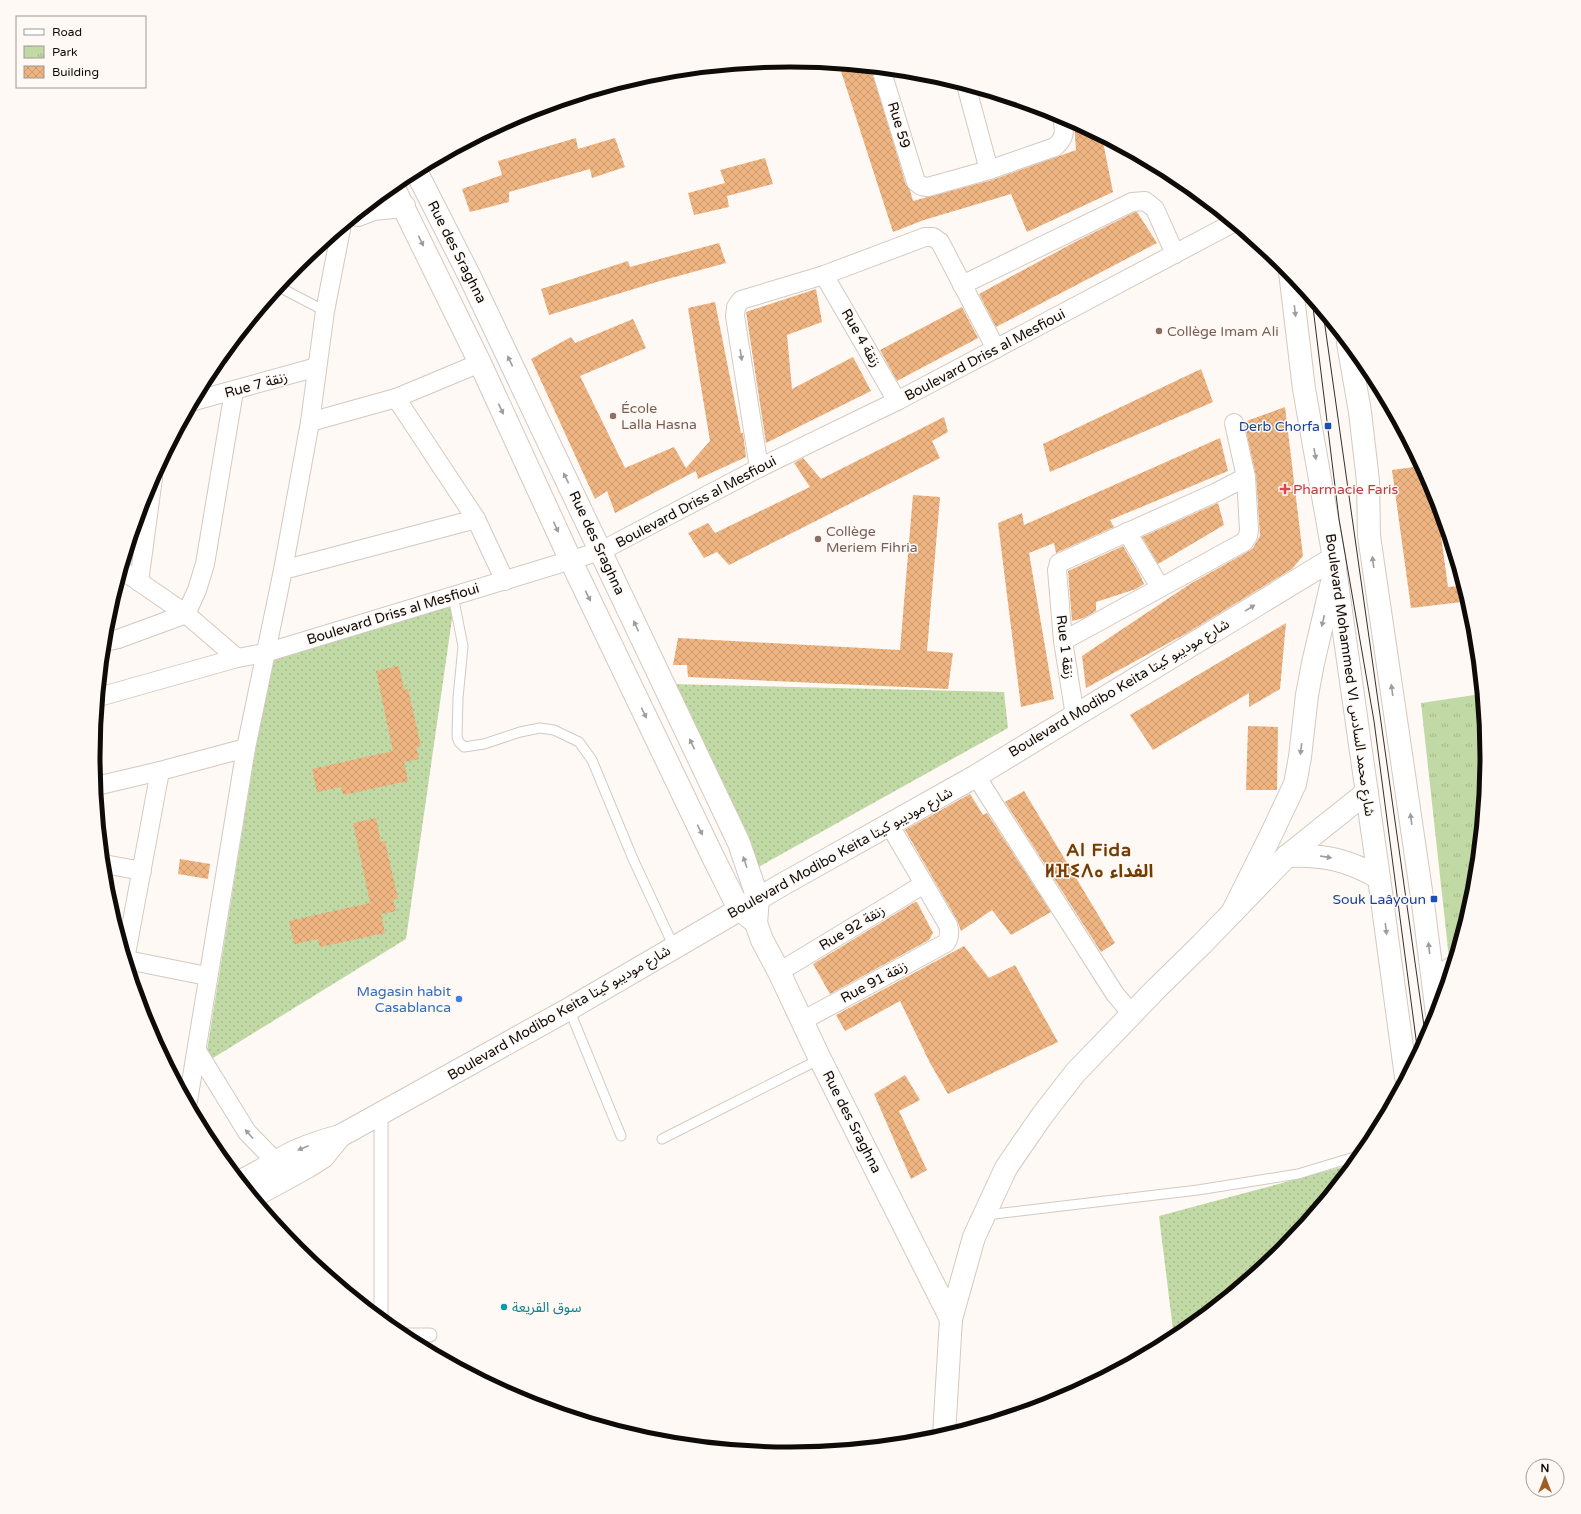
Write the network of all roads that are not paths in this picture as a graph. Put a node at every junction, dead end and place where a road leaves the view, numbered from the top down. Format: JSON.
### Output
{"nodes":[{"id":1,"x":882,"y":73,"type":"edge"},
{"id":2,"x":968,"y":91,"type":"edge"},
{"id":3,"x":1063,"y":123,"type":"edge"},
{"id":4,"x":989,"y":170,"type":"junction"},
{"id":5,"x":418,"y":176,"type":"edge"},
{"id":6,"x":396,"y":191,"type":"edge"},
{"id":7,"x":404,"y":206,"type":"junction"},
{"id":8,"x":370,"y":210,"type":"edge"},
{"id":9,"x":1230,"y":225,"type":"edge"},
{"id":10,"x":340,"y":235,"type":"edge"},
{"id":11,"x":1175,"y":254,"type":"junction"},
{"id":12,"x":824,"y":275,"type":"junction"},
{"id":13,"x":1291,"y":283,"type":"edge"},
{"id":14,"x":962,"y":285,"type":"junction"},
{"id":15,"x":284,"y":289,"type":"edge"},
{"id":16,"x":326,"y":311,"type":"junction"},
{"id":17,"x":996,"y":349,"type":"junction"},
{"id":18,"x":1350,"y":354,"type":"edge"},
{"id":19,"x":480,"y":363,"type":"junction"},
{"id":20,"x":317,"y":367,"type":"junction"},
{"id":21,"x":234,"y":391,"type":"junction"},
{"id":22,"x":396,"y":398,"type":"junction"},
{"id":23,"x":201,"y":399,"type":"edge"},
{"id":24,"x":897,"y":401,"type":"junction"},
{"id":25,"x":310,"y":422,"type":"junction"},
{"id":26,"x":1234,"y":423,"type":"dead end"},
{"id":27,"x":759,"y":468,"type":"junction"},
{"id":28,"x":1246,"y":477,"type":"junction"},
{"id":29,"x":150,"y":501,"type":"edge"},
{"id":30,"x":476,"y":519,"type":"junction"},
{"id":31,"x":1127,"y":532,"type":"junction"},
{"id":32,"x":601,"y":551,"type":"junction"},
{"id":33,"x":571,"y":561,"type":"junction"},
{"id":34,"x":1334,"y":563,"type":"junction"},
{"id":35,"x":283,"y":570,"type":"junction"},
{"id":36,"x":126,"y":573,"type":"edge"},
{"id":37,"x":505,"y":581,"type":"junction"},
{"id":38,"x":139,"y":582,"type":"junction"},
{"id":39,"x":1160,"y":587,"type":"junction"},
{"id":40,"x":453,"y":596,"type":"junction"},
{"id":41,"x":186,"y":614,"type":"junction"},
{"id":42,"x":111,"y":637,"type":"edge"},
{"id":43,"x":1063,"y":640,"type":"junction"},
{"id":44,"x":265,"y":652,"type":"junction"},
{"id":45,"x":237,"y":658,"type":"junction"},
{"id":46,"x":103,"y":696,"type":"edge"},
{"id":47,"x":1075,"y":716,"type":"junction"},
{"id":48,"x":246,"y":748,"type":"junction"},
{"id":49,"x":160,"y":771,"type":"junction"},
{"id":50,"x":976,"y":776,"type":"junction"},
{"id":51,"x":101,"y":785,"type":"edge"},
{"id":52,"x":1367,"y":792,"type":"junction"},
{"id":53,"x":890,"y":824,"type":"junction"},
{"id":54,"x":1287,"y":856,"type":"junction"},
{"id":55,"x":109,"y":865,"type":"edge"},
{"id":56,"x":142,"y":871,"type":"junction"},
{"id":57,"x":1380,"y":878,"type":"junction"},
{"id":58,"x":924,"y":884,"type":"junction"},
{"id":59,"x":758,"y":899,"type":"junction"},
{"id":60,"x":740,"y":909,"type":"junction"},
{"id":61,"x":1232,"y":913,"type":"junction"},
{"id":62,"x":756,"y":923,"type":"junction"},
{"id":63,"x":127,"y":947,"type":"edge"},
{"id":64,"x":674,"y":947,"type":"junction"},
{"id":65,"x":132,"y":961,"type":"edge"},
{"id":66,"x":1447,"y":969,"type":"edge"},
{"id":67,"x":780,"y":972,"type":"junction"},
{"id":68,"x":207,"y":976,"type":"junction"},
{"id":69,"x":1432,"y":978,"type":"junction"},
{"id":70,"x":1435,"y":1002,"type":"edge"},
{"id":71,"x":569,"y":1009,"type":"junction"},
{"id":72,"x":1132,"y":1014,"type":"junction"},
{"id":73,"x":802,"y":1021,"type":"junction"},
{"id":74,"x":197,"y":1051,"type":"junction"},
{"id":75,"x":820,"y":1059,"type":"junction"},
{"id":76,"x":1405,"y":1070,"type":"edge"},
{"id":77,"x":189,"y":1095,"type":"edge"},
{"id":78,"x":381,"y":1114,"type":"junction"},
{"id":79,"x":340,"y":1136,"type":"junction"},
{"id":80,"x":621,"y":1136,"type":"dead end"},
{"id":81,"x":662,"y":1139,"type":"dead end"},
{"id":82,"x":1351,"y":1158,"type":"edge"},
{"id":83,"x":276,"y":1162,"type":"junction"},
{"id":84,"x":245,"y":1179,"type":"edge"},
{"id":85,"x":257,"y":1194,"type":"edge"},
{"id":86,"x":984,"y":1215,"type":"junction"},
{"id":87,"x":381,"y":1312,"type":"edge"},
{"id":88,"x":951,"y":1319,"type":"junction"},
{"id":89,"x":413,"y":1335,"type":"edge"},
{"id":90,"x":430,"y":1335,"type":"dead end"},
{"id":91,"x":944,"y":1429,"type":"edge"}],
"edges":[{"from":1,"to":4,"type":"street","name":"Rue 59"},
{"from":2,"to":4,"type":"street"},
{"from":3,"to":4,"type":"street"},
{"from":32,"to":5,"type":"main road","name":"Rue des Sraghna","one_way":true},
{"from":6,"to":7,"type":"main road","name":"Rue des Sraghna"},
{"from":7,"to":8,"type":"main road"},
{"from":7,"to":19,"type":"main road","name":"Rue des Sraghna","one_way":true},
{"from":9,"to":11,"type":"street","name":"Boulevard Driss al Mesfioui"},
{"from":10,"to":16,"type":"street"},
{"from":11,"to":14,"type":"street"},
{"from":11,"to":17,"type":"street","name":"Boulevard Driss al Mesfioui"},
{"from":12,"to":14,"type":"street"},
{"from":12,"to":24,"type":"street","name":"Rue 4 زنقة"},
{"from":12,"to":27,"type":"street","one_way":true},
{"from":13,"to":34,"type":"main road","name":"Boulevard Mohammed VI شارع محمد السادس","one_way":true},
{"from":14,"to":17,"type":"street"},
{"from":15,"to":16,"type":"lane"},
{"from":16,"to":20,"type":"street"},
{"from":17,"to":24,"type":"street","name":"Boulevard Driss al Mesfioui"},
{"from":69,"to":18,"type":"main road","one_way":true},
{"from":19,"to":22,"type":"street"},
{"from":19,"to":33,"type":"main road","name":"Rue des Sraghna","one_way":true},
{"from":20,"to":21,"type":"street","name":"Rue 7 زنقة"},
{"from":20,"to":25,"type":"street"},
{"from":21,"to":23,"type":"street","name":"Rue 7 زنقة"},
{"from":21,"to":41,"type":"street"},
{"from":22,"to":25,"type":"street"},
{"from":22,"to":30,"type":"street"},
{"from":24,"to":27,"type":"street","name":"Boulevard Driss al Mesfioui"},
{"from":25,"to":35,"type":"street"},
{"from":26,"to":28,"type":"street"},
{"from":27,"to":32,"type":"street","name":"Boulevard Driss al Mesfioui"},
{"from":28,"to":31,"type":"street"},
{"from":28,"to":39,"type":"street"},
{"from":29,"to":38,"type":"street"},
{"from":30,"to":35,"type":"street"},
{"from":30,"to":37,"type":"street"},
{"from":31,"to":39,"type":"street"},
{"from":31,"to":43,"type":"street","name":"Rue 1 زنقة"},
{"from":32,"to":33,"type":"street","name":"Boulevard Driss al Mesfioui"},
{"from":59,"to":32,"type":"main road","name":"Rue des Sraghna","one_way":true},
{"from":33,"to":37,"type":"street","name":"Boulevard Driss al Mesfioui"},
{"from":33,"to":60,"type":"main road","name":"Rue des Sraghna","one_way":true},
{"from":47,"to":34,"type":"main road","name":"Boulevard Modibo Keita شارع موديبو كيتا","one_way":true},
{"from":34,"to":52,"type":"main road","name":"Boulevard Mohammed VI شارع محمد السادس"},
{"from":34,"to":61,"type":"main road","one_way":true},
{"from":35,"to":44,"type":"street"},
{"from":36,"to":38,"type":"street"},
{"from":37,"to":40,"type":"street","name":"Boulevard Driss al Mesfioui"},
{"from":38,"to":41,"type":"street"},
{"from":39,"to":43,"type":"street"},
{"from":40,"to":44,"type":"street","name":"Boulevard Driss al Mesfioui"},
{"from":40,"to":64,"type":"lane"},
{"from":41,"to":42,"type":"street"},
{"from":41,"to":45,"type":"street"},
{"from":43,"to":47,"type":"street","name":"Rue 1 زنقة"},
{"from":44,"to":45,"type":"street","name":"Boulevard Driss al Mesfioui"},
{"from":44,"to":48,"type":"street"},
{"from":45,"to":46,"type":"street","name":"Boulevard Driss al Mesfioui"},
{"from":47,"to":50,"type":"main road","name":"Boulevard Modibo Keita شارع موديبو كيتا"},
{"from":48,"to":49,"type":"street"},
{"from":48,"to":68,"type":"street"},
{"from":49,"to":51,"type":"street"},
{"from":49,"to":56,"type":"street"},
{"from":50,"to":53,"type":"main road","name":"Boulevard Modibo Keita شارع موديبو كيتا"},
{"from":50,"to":72,"type":"street"},
{"from":52,"to":54,"type":"main road"},
{"from":52,"to":57,"type":"main road","name":"Boulevard Mohammed VI شارع محمد السادس"},
{"from":53,"to":58,"type":"street"},
{"from":53,"to":59,"type":"main road","name":"Boulevard Modibo Keita شارع موديبو كيتا"},
{"from":54,"to":57,"type":"main road","one_way":true},
{"from":54,"to":61,"type":"main road"},
{"from":55,"to":56,"type":"street"},
{"from":56,"to":63,"type":"street"},
{"from":57,"to":76,"type":"main road","name":"Boulevard Mohammed VI شارع محمد السادس","one_way":true},
{"from":58,"to":67,"type":"street","name":"Rue 92 زنقة"},
{"from":58,"to":73,"type":"street","name":"Rue 91 زنقة"},
{"from":59,"to":60,"type":"main road","name":"Boulevard Modibo Keita شارع موديبو كيتا"},
{"from":59,"to":62,"type":"main road","name":"Rue des Sraghna"},
{"from":60,"to":62,"type":"main road","name":"Rue des Sraghna"},
{"from":60,"to":64,"type":"main road","name":"Boulevard Modibo Keita شارع موديبو كيتا"},
{"from":61,"to":72,"type":"main road"},
{"from":62,"to":67,"type":"main road","name":"Rue des Sraghna"},
{"from":64,"to":71,"type":"main road","name":"Boulevard Modibo Keita شارع موديبو كيتا"},
{"from":65,"to":68,"type":"street"},
{"from":66,"to":69,"type":"street"},
{"from":67,"to":73,"type":"main road","name":"Rue des Sraghna"},
{"from":68,"to":74,"type":"street"},
{"from":69,"to":70,"type":"main road"},
{"from":71,"to":78,"type":"main road","name":"Boulevard Modibo Keita شارع موديبو كيتا"},
{"from":71,"to":80,"type":"lane"},
{"from":72,"to":86,"type":"main road"},
{"from":73,"to":75,"type":"main road","name":"Rue des Sraghna"},
{"from":74,"to":77,"type":"street"},
{"from":83,"to":74,"type":"street","one_way":true},
{"from":75,"to":81,"type":"lane"},
{"from":75,"to":88,"type":"main road","name":"Rue des Sraghna"},
{"from":78,"to":79,"type":"main road","name":"Boulevard Modibo Keita شارع موديبو كيتا"},
{"from":78,"to":87,"type":"street"},
{"from":79,"to":83,"type":"main road","name":"Boulevard Modibo Keita شارع موديبو كيتا","one_way":true},
{"from":79,"to":85,"type":"main road","name":"Boulevard Modibo Keita شارع موديبو كيتا"},
{"from":82,"to":86,"type":"lane"},
{"from":83,"to":84,"type":"main road","name":"Boulevard Modibo Keita شارع موديبو كيتا"},
{"from":86,"to":88,"type":"main road"},
{"from":88,"to":91,"type":"main road"},
{"from":89,"to":90,"type":"street"}]}
